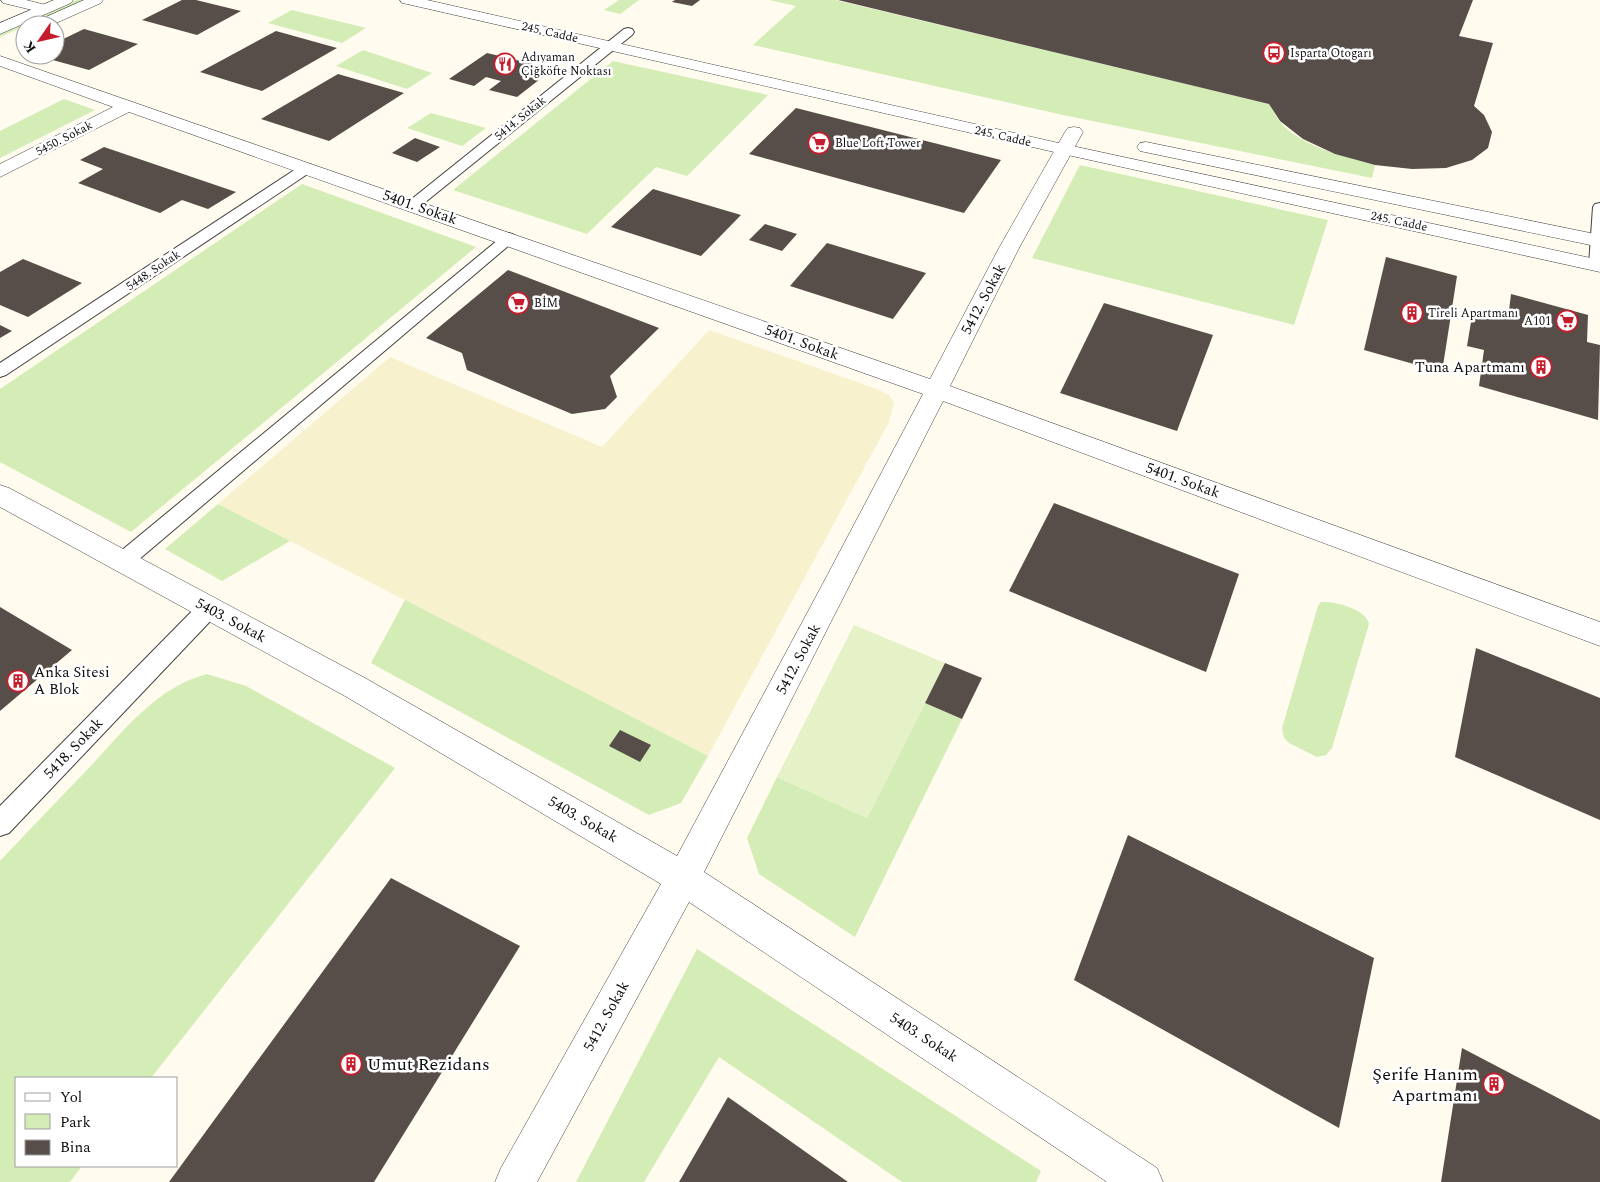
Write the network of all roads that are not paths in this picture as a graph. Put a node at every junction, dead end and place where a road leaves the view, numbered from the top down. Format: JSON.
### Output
{"nodes":[{"id":1,"x":8,"y":0,"type":"edge"},
{"id":2,"x":66,"y":0,"type":"edge"},
{"id":3,"x":96,"y":0,"type":"edge"},
{"id":4,"x":416,"y":1,"type":"edge"},
{"id":5,"x":45,"y":10,"type":"junction"},
{"id":6,"x":62,"y":15,"type":"edge"},
{"id":7,"x":610,"y":28,"type":"dead end"},
{"id":8,"x":0,"y":29,"type":"edge"},
{"id":9,"x":628,"y":32,"type":"junction"},
{"id":10,"x":15,"y":36,"type":"edge"},
{"id":11,"x":646,"y":36,"type":"dead end"},
{"id":12,"x":0,"y":43,"type":"edge"},
{"id":13,"x":610,"y":46,"type":"junction"},
{"id":14,"x":0,"y":61,"type":"edge"},
{"id":15,"x":128,"y":106,"type":"junction"},
{"id":16,"x":1071,"y":136,"type":"junction"},
{"id":17,"x":1131,"y":144,"type":"dead end"},
{"id":18,"x":307,"y":168,"type":"junction"},
{"id":19,"x":0,"y":170,"type":"edge"},
{"id":20,"x":413,"y":205,"type":"junction"},
{"id":21,"x":1600,"y":207,"type":"edge"},
{"id":22,"x":509,"y":238,"type":"junction"},
{"id":23,"x":1598,"y":241,"type":"edge"},
{"id":24,"x":1598,"y":265,"type":"edge"},
{"id":25,"x":0,"y":372,"type":"edge"},
{"id":26,"x":935,"y":390,"type":"junction"},
{"id":27,"x":0,"y":495,"type":"edge"},
{"id":28,"x":123,"y":561,"type":"junction"},
{"id":29,"x":209,"y":608,"type":"junction"},
{"id":30,"x":1600,"y":634,"type":"edge"},
{"id":31,"x":0,"y":824,"type":"edge"},
{"id":32,"x":683,"y":878,"type":"junction"},
{"id":33,"x":515,"y":1182,"type":"edge"},
{"id":34,"x":1143,"y":1182,"type":"edge"}],
"edges":[{"from":1,"to":5,"type":"street"},
{"from":2,"to":5,"type":"street"},
{"from":3,"to":6,"type":"street"},
{"from":4,"to":13,"type":"street","name":"245. Cadde"},
{"from":5,"to":8,"type":"street"},
{"from":7,"to":9,"type":"street"},
{"from":9,"to":11,"type":"street"},
{"from":9,"to":13,"type":"lane","name":"5414. Sokak"},
{"from":10,"to":12,"type":"street"},
{"from":13,"to":16,"type":"street","name":"245. Cadde"},
{"from":13,"to":20,"type":"lane","name":"5414. Sokak"},
{"from":14,"to":15,"type":"street","name":"5401. Sokak"},
{"from":15,"to":18,"type":"street","name":"5401. Sokak"},
{"from":15,"to":19,"type":"street","name":"5450. Sokak"},
{"from":16,"to":24,"type":"street","name":"245. Cadde"},
{"from":16,"to":26,"type":"street","name":"5412. Sokak"},
{"from":17,"to":23,"type":"street","name":"245. Cadde"},
{"from":18,"to":20,"type":"street","name":"5401. Sokak"},
{"from":18,"to":25,"type":"lane","name":"5448. Sokak"},
{"from":20,"to":22,"type":"street","name":"5401. Sokak"},
{"from":21,"to":23,"type":"lane"},
{"from":22,"to":26,"type":"street","name":"5401. Sokak"},
{"from":22,"to":28,"type":"lane"},
{"from":23,"to":24,"type":"lane"},
{"from":26,"to":30,"type":"street","name":"5401. Sokak"},
{"from":26,"to":32,"type":"street","name":"5412. Sokak"},
{"from":27,"to":28,"type":"street","name":"5403. Sokak"},
{"from":28,"to":29,"type":"street","name":"5403. Sokak"},
{"from":29,"to":31,"type":"lane","name":"5418. Sokak"},
{"from":29,"to":32,"type":"street","name":"5403. Sokak"},
{"from":32,"to":33,"type":"street","name":"5412. Sokak"},
{"from":32,"to":34,"type":"street","name":"5403. Sokak"}]}
